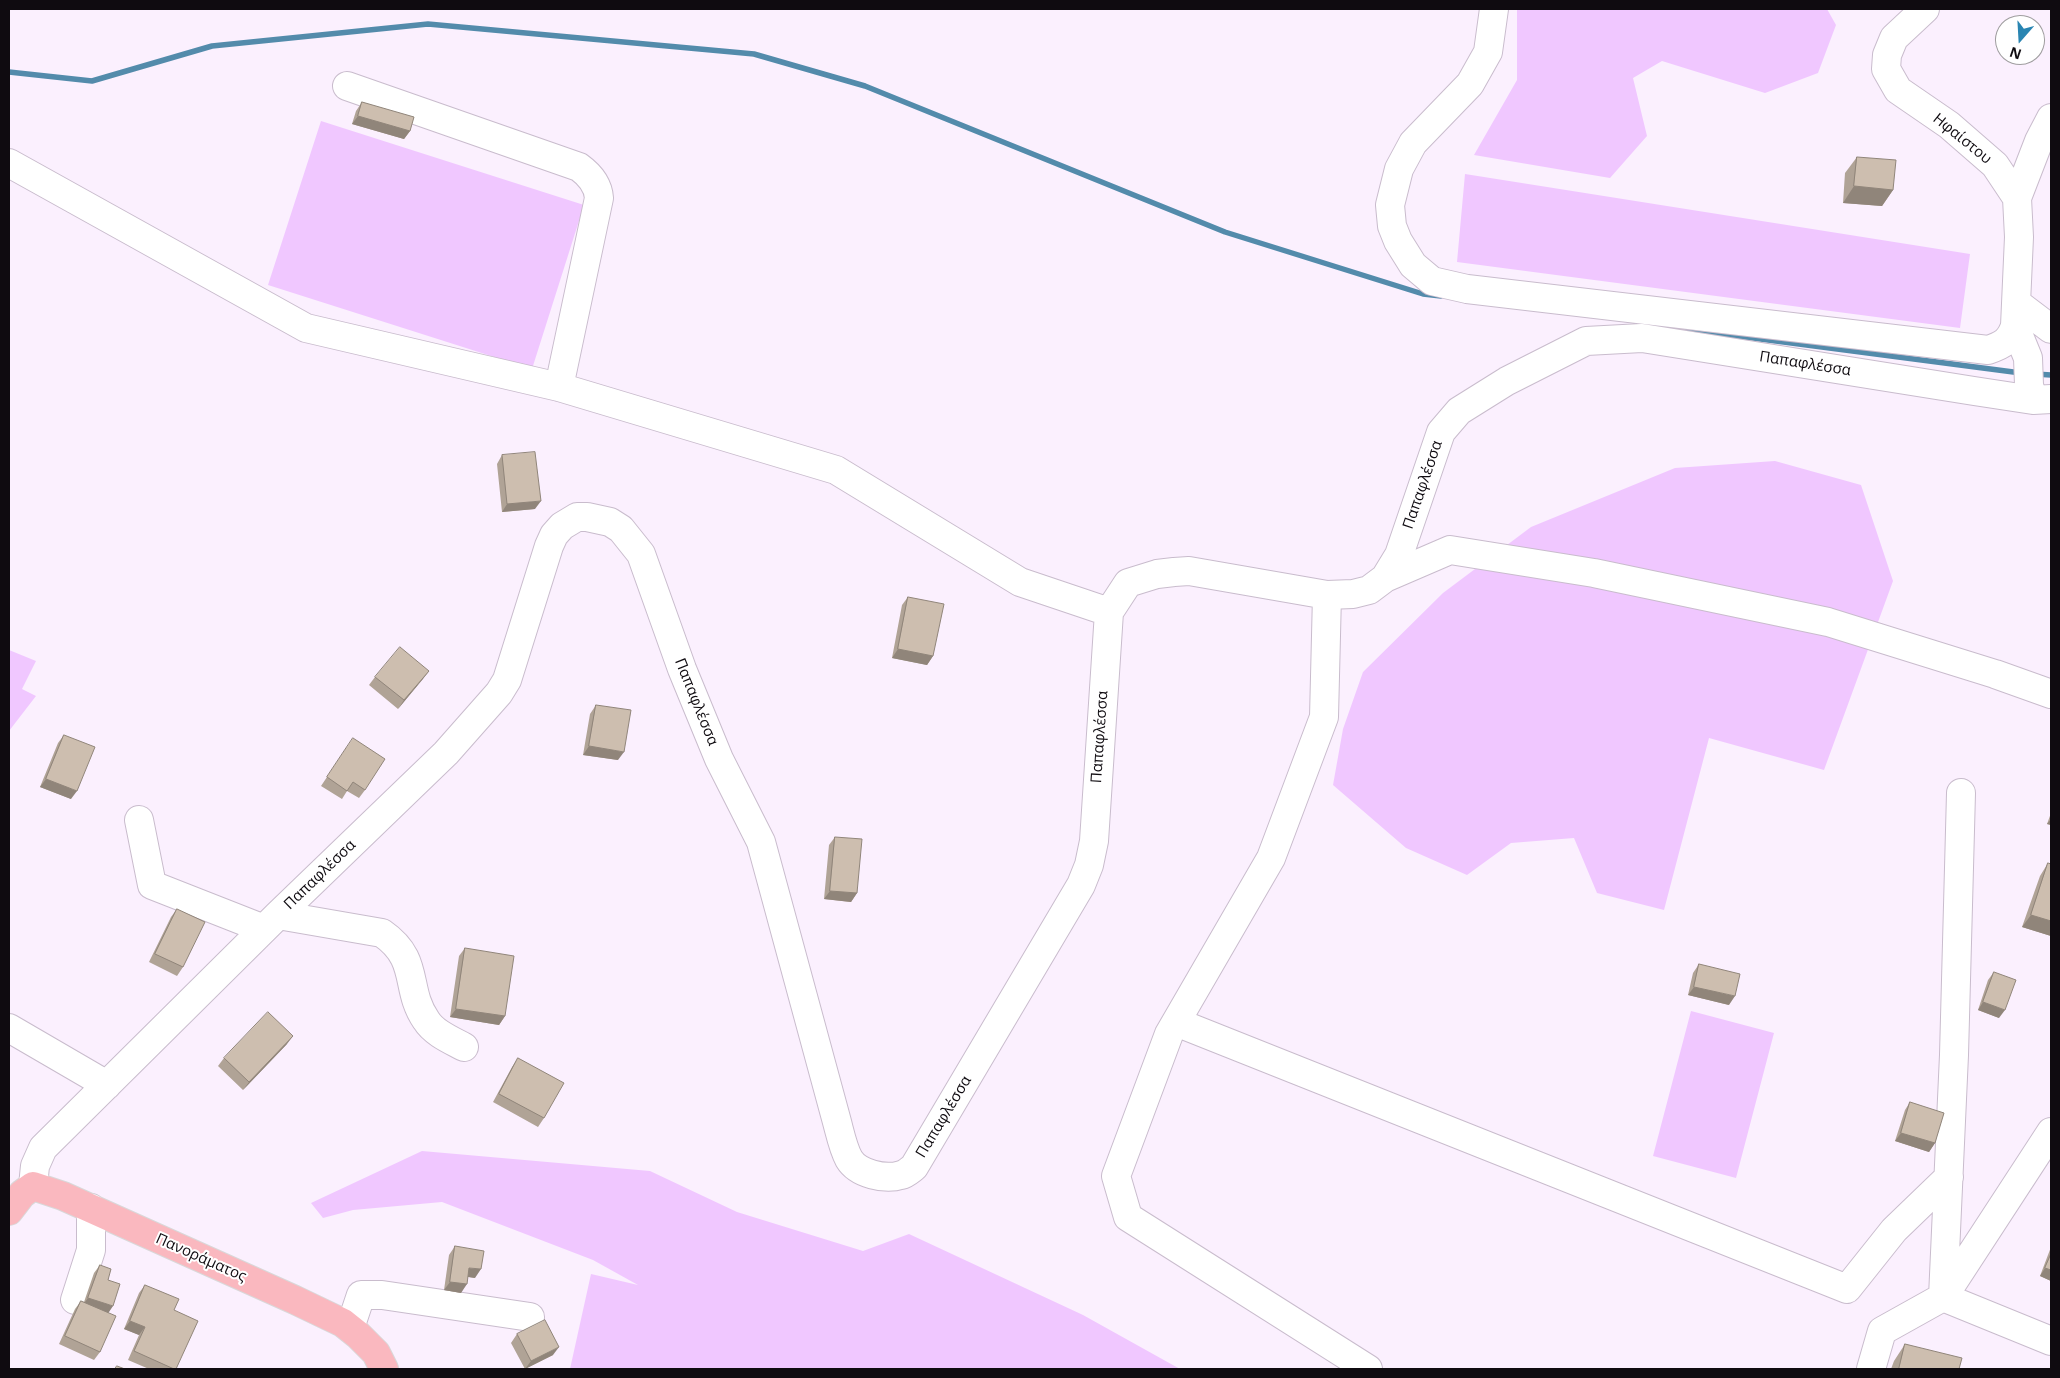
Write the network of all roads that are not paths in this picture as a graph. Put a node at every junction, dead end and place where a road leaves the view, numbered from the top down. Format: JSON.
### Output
{"nodes":[{"id":1,"x":1494,"y":9,"type":"edge"},
{"id":2,"x":1924,"y":9,"type":"edge"},
{"id":3,"x":347,"y":86,"type":"dead end"},
{"id":4,"x":2051,"y":118,"type":"edge"},
{"id":5,"x":9,"y":163,"type":"edge"},
{"id":6,"x":2017,"y":198,"type":"junction"},
{"id":7,"x":2012,"y":325,"type":"junction"},
{"id":8,"x":2051,"y":329,"type":"edge"},
{"id":9,"x":559,"y":387,"type":"junction"},
{"id":10,"x":2038,"y":395,"type":"edge"},
{"id":11,"x":1385,"y":578,"type":"junction"},
{"id":12,"x":1327,"y":595,"type":"junction"},
{"id":13,"x":1109,"y":612,"type":"junction"},
{"id":14,"x":2051,"y":694,"type":"edge"},
{"id":15,"x":1962,"y":793,"type":"dead end"},
{"id":16,"x":139,"y":820,"type":"dead end"},
{"id":17,"x":271,"y":922,"type":"junction"},
{"id":18,"x":1176,"y":1022,"type":"junction"},
{"id":19,"x":9,"y":1028,"type":"edge"},
{"id":20,"x":464,"y":1047,"type":"dead end"},
{"id":21,"x":107,"y":1085,"type":"junction"},
{"id":22,"x":2051,"y":1132,"type":"edge"},
{"id":23,"x":1949,"y":1177,"type":"junction"},
{"id":24,"x":33,"y":1186,"type":"junction"},
{"id":25,"x":92,"y":1208,"type":"junction"},
{"id":26,"x":9,"y":1212,"type":"edge"},
{"id":27,"x":1943,"y":1297,"type":"junction"},
{"id":28,"x":75,"y":1300,"type":"dead end"},
{"id":29,"x":530,"y":1317,"type":"dead end"},
{"id":30,"x":350,"y":1328,"type":"junction"},
{"id":31,"x":2051,"y":1341,"type":"edge"},
{"id":32,"x":384,"y":1369,"type":"edge"},
{"id":33,"x":1368,"y":1369,"type":"edge"},
{"id":34,"x":1871,"y":1369,"type":"edge"}],
"edges":[{"from":1,"to":7,"type":"street"},
{"from":2,"to":6,"type":"street","name":"Ηφαίστου"},
{"from":3,"to":9,"type":"street"},
{"from":4,"to":6,"type":"street"},
{"from":5,"to":9,"type":"street"},
{"from":6,"to":7,"type":"street"},
{"from":7,"to":8,"type":"street"},
{"from":7,"to":10,"type":"street"},
{"from":9,"to":13,"type":"street"},
{"from":10,"to":11,"type":"street","name":"Παπαφλέσσα"},
{"from":11,"to":12,"type":"street","name":"Παπαφλέσσα"},
{"from":11,"to":14,"type":"street"},
{"from":12,"to":13,"type":"street","name":"Παπαφλέσσα"},
{"from":12,"to":18,"type":"street"},
{"from":13,"to":17,"type":"street","name":"Παπαφλέσσα"},
{"from":15,"to":23,"type":"street"},
{"from":16,"to":17,"type":"street"},
{"from":17,"to":20,"type":"street"},
{"from":17,"to":21,"type":"street","name":"Παπαφλέσσα"},
{"from":18,"to":23,"type":"street"},
{"from":18,"to":33,"type":"street"},
{"from":19,"to":21,"type":"street"},
{"from":21,"to":24,"type":"street","name":"Παπαφλέσσα"},
{"from":22,"to":27,"type":"street"},
{"from":23,"to":27,"type":"street"},
{"from":24,"to":25,"type":"main road","name":"Πανοράματος"},
{"from":24,"to":26,"type":"main road"},
{"from":25,"to":28,"type":"street"},
{"from":25,"to":30,"type":"main road","name":"Πανοράματος"},
{"from":27,"to":31,"type":"street"},
{"from":27,"to":34,"type":"street"},
{"from":29,"to":30,"type":"street"},
{"from":30,"to":32,"type":"main road","name":"Πανοράματος"}]}
